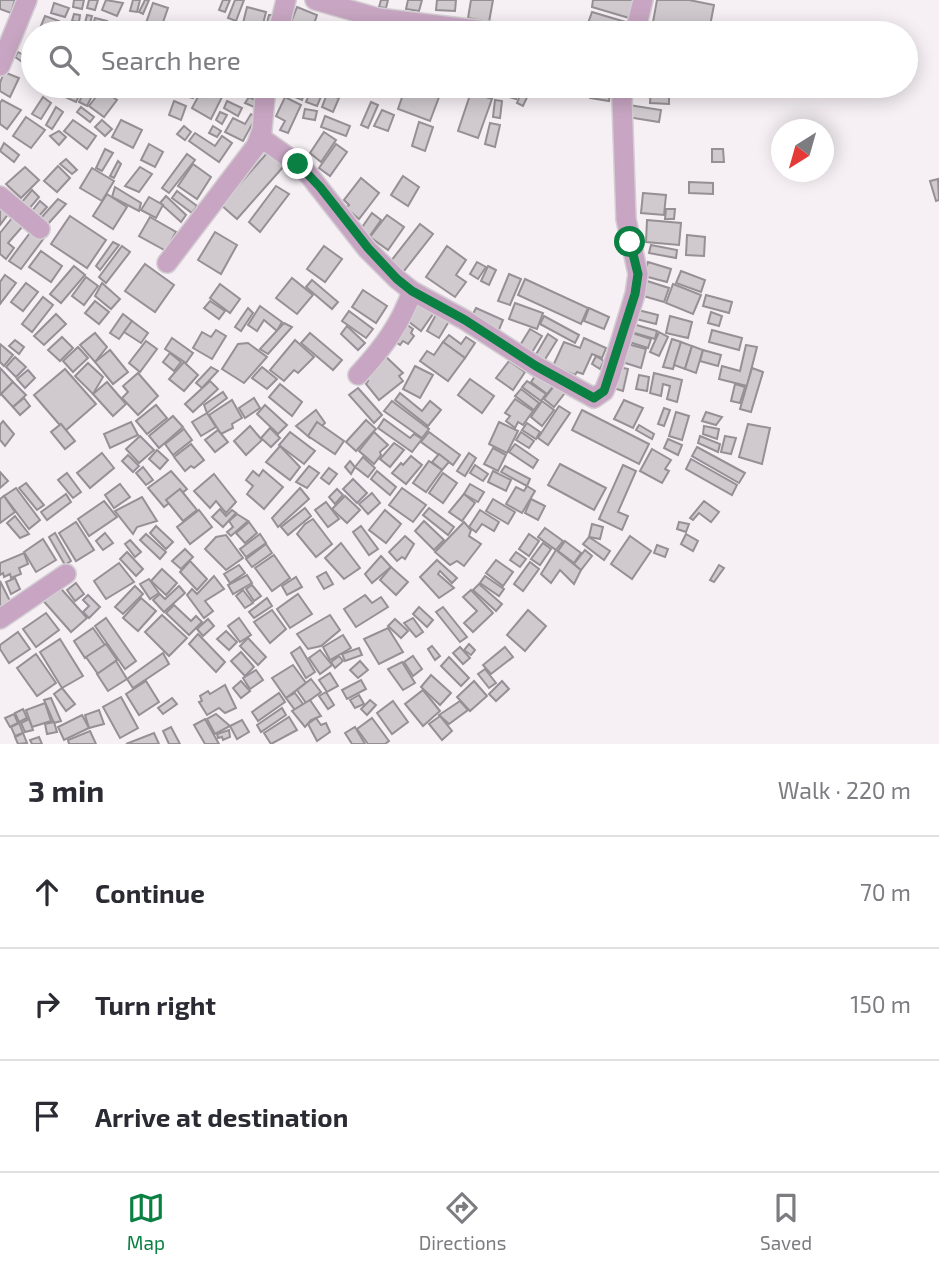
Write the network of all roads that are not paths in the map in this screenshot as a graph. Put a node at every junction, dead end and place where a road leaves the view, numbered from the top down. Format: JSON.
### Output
{"nodes":[{"id":1,"x":27,"y":0,"type":"edge"},
{"id":2,"x":286,"y":0,"type":"edge"},
{"id":3,"x":315,"y":0,"type":"edge"},
{"id":4,"x":643,"y":0,"type":"edge"},
{"id":5,"x":281,"y":21,"type":"edge"},
{"id":6,"x":403,"y":21,"type":"edge"},
{"id":7,"x":638,"y":21,"type":"edge"},
{"id":8,"x":0,"y":66,"type":"edge"},
{"id":9,"x":264,"y":98,"type":"edge"},
{"id":10,"x":622,"y":98,"type":"edge"},
{"id":11,"x":260,"y":137,"type":"junction"},
{"id":12,"x":0,"y":196,"type":"edge"},
{"id":13,"x":40,"y":229,"type":"dead end"},
{"id":14,"x":167,"y":263,"type":"dead end"},
{"id":15,"x":412,"y":291,"type":"junction"},
{"id":16,"x":358,"y":374,"type":"dead end"},
{"id":17,"x":66,"y":574,"type":"dead end"},
{"id":18,"x":0,"y":619,"type":"edge"}],
"edges":[{"from":1,"to":8,"type":"street"},
{"from":2,"to":5,"type":"street"},
{"from":3,"to":6,"type":"street"},
{"from":4,"to":7,"type":"street"},
{"from":9,"to":11,"type":"street"},
{"from":10,"to":15,"type":"street"},
{"from":11,"to":14,"type":"street"},
{"from":11,"to":15,"type":"street"},
{"from":12,"to":13,"type":"street"},
{"from":15,"to":16,"type":"street"},
{"from":17,"to":18,"type":"street"}]}
